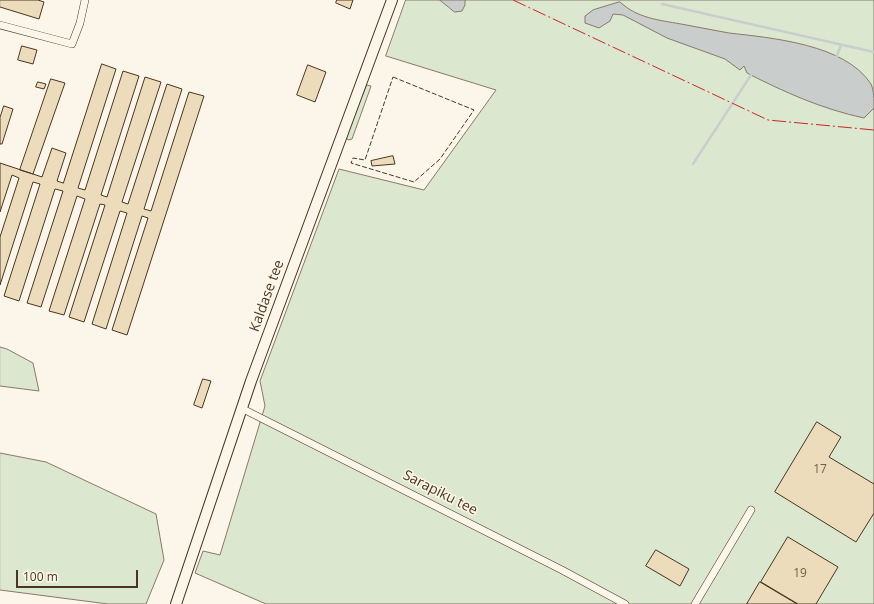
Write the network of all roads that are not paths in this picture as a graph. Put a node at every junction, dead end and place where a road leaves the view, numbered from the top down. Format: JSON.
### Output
{"nodes":[{"id":1,"x":84,"y":0,"type":"edge"},
{"id":2,"x":392,"y":0,"type":"edge"},
{"id":3,"x":0,"y":25,"type":"edge"},
{"id":4,"x":241,"y":408,"type":"junction"},
{"id":5,"x":751,"y":510,"type":"dead end"},
{"id":6,"x":176,"y":604,"type":"edge"},
{"id":7,"x":625,"y":604,"type":"edge"},
{"id":8,"x":696,"y":604,"type":"edge"}],
"edges":[{"from":1,"to":3,"type":"street"},
{"from":2,"to":4,"type":"street","name":"Kaldase tee"},
{"from":4,"to":6,"type":"street","name":"Kaldase tee"},
{"from":4,"to":7,"type":"street","name":"Sarapiku tee"},
{"from":5,"to":8,"type":"street"}]}
